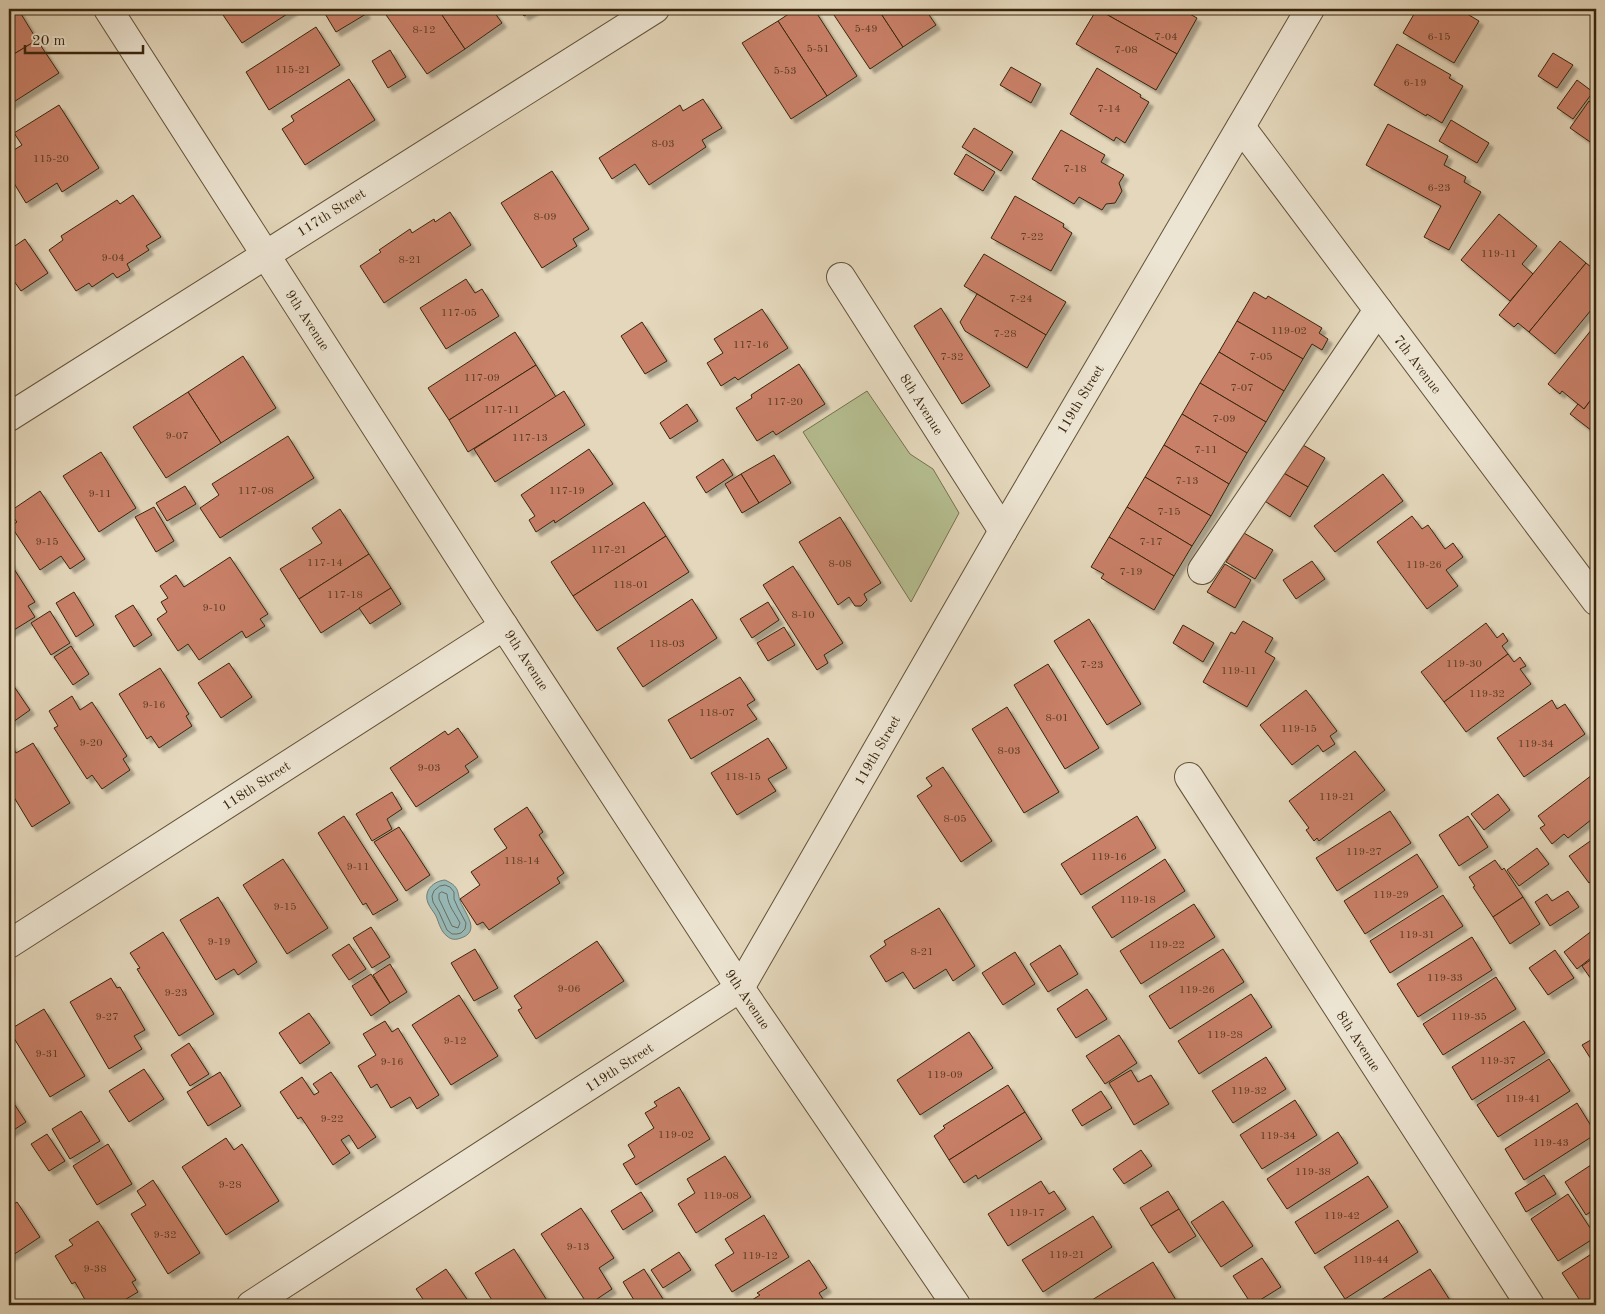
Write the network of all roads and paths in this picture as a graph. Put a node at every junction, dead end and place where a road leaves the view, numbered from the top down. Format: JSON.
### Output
{"nodes":[{"id":1,"x":108,"y":9,"type":"edge"},
{"id":2,"x":655,"y":9,"type":"edge"},
{"id":3,"x":1310,"y":9,"type":"edge"},
{"id":4,"x":1240,"y":127,"type":"junction"},
{"id":5,"x":265,"y":254,"type":"junction"},
{"id":6,"x":841,"y":277,"type":"dead end"},
{"id":7,"x":1378,"y":310,"type":"junction"},
{"id":8,"x":9,"y":417,"type":"edge"},
{"id":9,"x":1003,"y":531,"type":"junction"},
{"id":10,"x":1202,"y":570,"type":"dead end"},
{"id":11,"x":1596,"y":601,"type":"edge"},
{"id":12,"x":504,"y":626,"type":"junction"},
{"id":13,"x":1189,"y":777,"type":"dead end"},
{"id":14,"x":9,"y":944,"type":"edge"},
{"id":15,"x":740,"y":988,"type":"junction"},
{"id":16,"x":251,"y":1305,"type":"edge"},
{"id":17,"x":956,"y":1305,"type":"edge"},
{"id":18,"x":1530,"y":1305,"type":"edge"}],
"edges":[{"from":1,"to":5,"type":"street","name":"9th Avenue"},
{"from":2,"to":5,"type":"street","name":"117th Street"},
{"from":3,"to":4,"type":"street","name":"119th Street"},
{"from":4,"to":7,"type":"street","name":"7th Avenue"},
{"from":4,"to":9,"type":"street","name":"119th Street"},
{"from":5,"to":8,"type":"street","name":"117th Street"},
{"from":5,"to":12,"type":"street","name":"9th Avenue"},
{"from":6,"to":9,"type":"street","name":"8th Avenue"},
{"from":7,"to":10,"type":"street"},
{"from":7,"to":11,"type":"street","name":"7th Avenue"},
{"from":9,"to":15,"type":"street","name":"119th Street"},
{"from":12,"to":14,"type":"street","name":"118th Street"},
{"from":12,"to":15,"type":"street","name":"9th Avenue"},
{"from":13,"to":18,"type":"street","name":"8th Avenue"},
{"from":15,"to":16,"type":"street","name":"119th Street"},
{"from":15,"to":17,"type":"street","name":"9th Avenue"}]}
